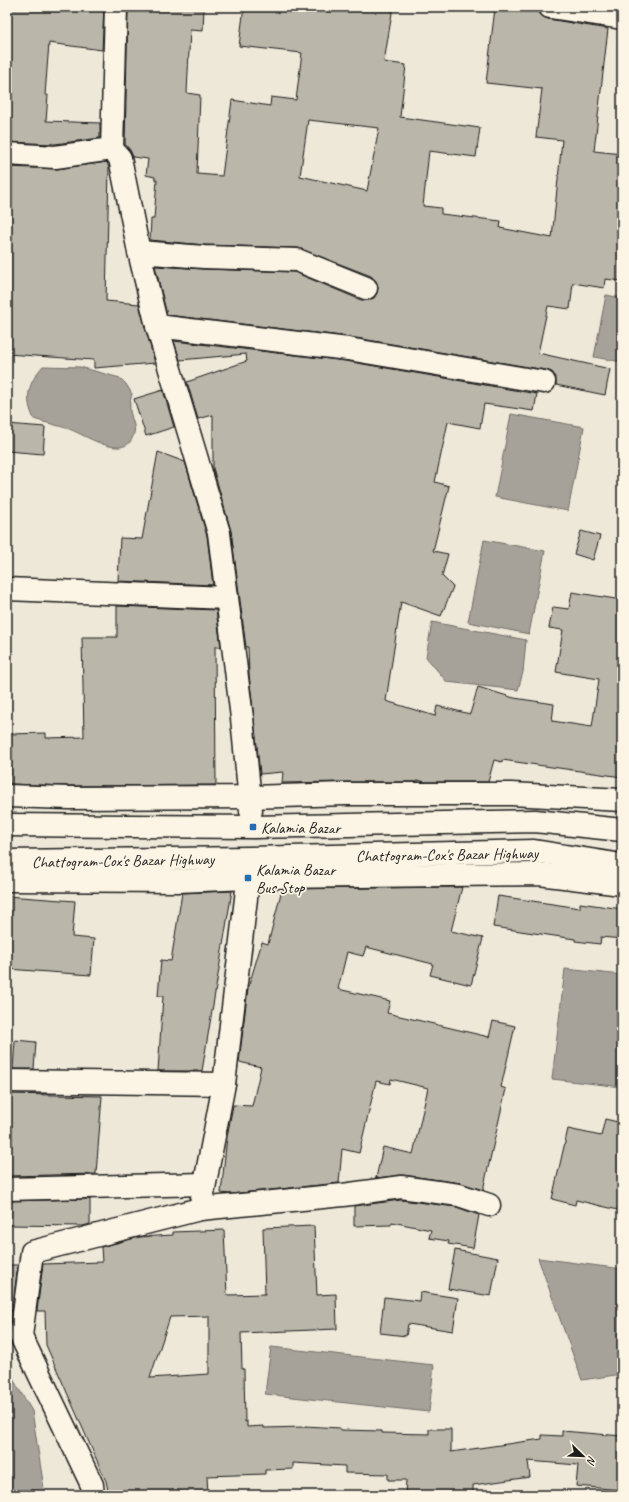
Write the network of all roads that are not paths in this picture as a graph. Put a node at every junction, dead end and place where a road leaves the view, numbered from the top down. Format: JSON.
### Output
{"nodes":[{"id":1,"x":116,"y":7,"type":"edge"},
{"id":2,"x":550,"y":7,"type":"edge"},
{"id":3,"x":622,"y":18,"type":"edge"},
{"id":4,"x":112,"y":149,"type":"junction"},
{"id":5,"x":7,"y":154,"type":"edge"},
{"id":6,"x":139,"y":252,"type":"junction"},
{"id":7,"x":366,"y":288,"type":"dead end"},
{"id":8,"x":157,"y":326,"type":"junction"},
{"id":9,"x":544,"y":382,"type":"dead end"},
{"id":10,"x":7,"y":589,"type":"edge"},
{"id":11,"x":227,"y":598,"type":"junction"},
{"id":12,"x":7,"y":796,"type":"edge"},
{"id":13,"x":622,"y":800,"type":"edge"},
{"id":14,"x":251,"y":804,"type":"junction"},
{"id":15,"x":7,"y":824,"type":"edge"},
{"id":16,"x":622,"y":830,"type":"edge"},
{"id":17,"x":7,"y":861,"type":"edge"},
{"id":18,"x":622,"y":865,"type":"edge"},
{"id":19,"x":248,"y":876,"type":"junction"},
{"id":20,"x":7,"y":880,"type":"edge"},
{"id":21,"x":622,"y":884,"type":"edge"},
{"id":22,"x":7,"y":1081,"type":"edge"},
{"id":23,"x":224,"y":1084,"type":"junction"},
{"id":24,"x":204,"y":1184,"type":"junction"},
{"id":25,"x":7,"y":1189,"type":"edge"},
{"id":26,"x":489,"y":1204,"type":"dead end"},
{"id":27,"x":200,"y":1209,"type":"junction"},
{"id":28,"x":14,"y":1334,"type":"edge"},
{"id":29,"x":93,"y":1495,"type":"edge"}],
"edges":[{"from":1,"to":4,"type":"main road"},
{"from":2,"to":3,"type":"main road"},
{"from":4,"to":5,"type":"main road"},
{"from":4,"to":6,"type":"main road"},
{"from":6,"to":7,"type":"main road"},
{"from":6,"to":8,"type":"main road"},
{"from":8,"to":9,"type":"main road"},
{"from":8,"to":11,"type":"main road"},
{"from":10,"to":11,"type":"main road"},
{"from":11,"to":14,"type":"main road"},
{"from":12,"to":14,"type":"main road"},
{"from":13,"to":14,"type":"main road"},
{"from":15,"to":16,"type":"main road","name":"Chattogram-Cox's Bazar Highway"},
{"from":17,"to":18,"type":"main road","name":"Chattogram-Cox's Bazar Highway"},
{"from":19,"to":20,"type":"main road"},
{"from":19,"to":21,"type":"main road"},
{"from":19,"to":23,"type":"main road"},
{"from":22,"to":23,"type":"main road"},
{"from":23,"to":24,"type":"main road"},
{"from":24,"to":25,"type":"main road"},
{"from":24,"to":27,"type":"main road"},
{"from":26,"to":27,"type":"main road"},
{"from":27,"to":28,"type":"main road"},
{"from":28,"to":29,"type":"main road"}]}
